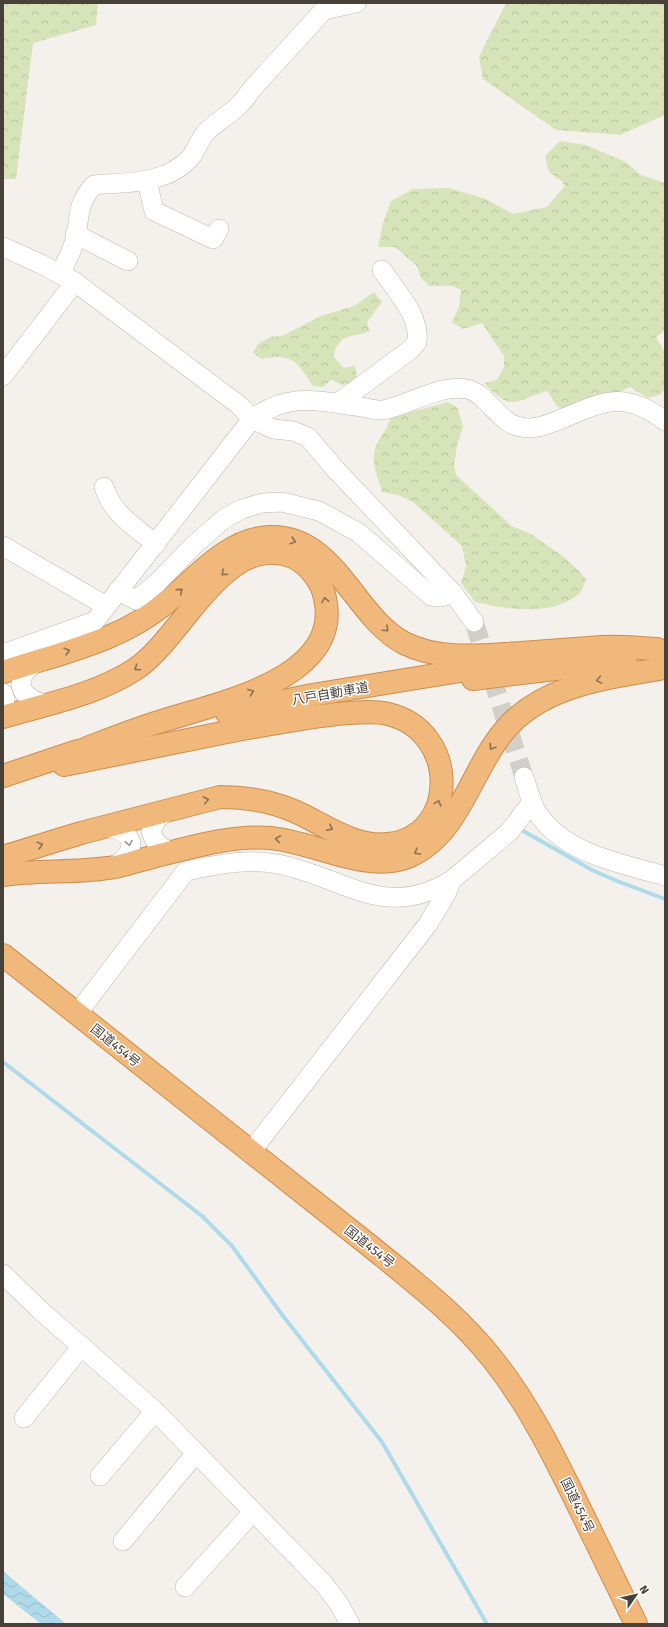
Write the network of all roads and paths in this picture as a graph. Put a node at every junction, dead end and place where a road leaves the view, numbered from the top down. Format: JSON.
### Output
{"nodes":[{"id":1,"x":356,"y":3,"type":"edge"},
{"id":2,"x":147,"y":181,"type":"junction"},
{"id":3,"x":219,"y":229,"type":"dead end"},
{"id":4,"x":75,"y":234,"type":"junction"},
{"id":5,"x":3,"y":247,"type":"edge"},
{"id":6,"x":128,"y":261,"type":"dead end"},
{"id":7,"x":382,"y":270,"type":"dead end"},
{"id":8,"x":67,"y":278,"type":"junction"},
{"id":9,"x":5,"y":369,"type":"edge"},
{"id":10,"x":338,"y":403,"type":"junction"},
{"id":11,"x":252,"y":419,"type":"junction"},
{"id":12,"x":665,"y":421,"type":"edge"},
{"id":13,"x":104,"y":487,"type":"dead end"},
{"id":14,"x":156,"y":544,"type":"junction"},
{"id":15,"x":3,"y":546,"type":"edge"},
{"id":16,"x":118,"y":591,"type":"junction"},
{"id":17,"x":452,"y":593,"type":"junction"},
{"id":18,"x":106,"y":606,"type":"junction"},
{"id":19,"x":474,"y":622,"type":"tunnel mouth"},
{"id":20,"x":3,"y":654,"type":"edge"},
{"id":21,"x":663,"y":656,"type":"edge"},
{"id":22,"x":39,"y":660,"type":"junction"},
{"id":23,"x":3,"y":672,"type":"edge"},
{"id":24,"x":3,"y":692,"type":"edge"},
{"id":25,"x":47,"y":704,"type":"junction"},
{"id":26,"x":3,"y":707,"type":"edge"},
{"id":27,"x":3,"y":716,"type":"edge"},
{"id":28,"x":82,"y":750,"type":"junction"},
{"id":29,"x":64,"y":766,"type":"junction"},
{"id":30,"x":3,"y":776,"type":"edge"},
{"id":31,"x":524,"y":776,"type":"tunnel mouth"},
{"id":32,"x":3,"y":786,"type":"edge"},
{"id":33,"x":532,"y":802,"type":"junction"},
{"id":34,"x":173,"y":808,"type":"junction"},
{"id":35,"x":102,"y":827,"type":"junction"},
{"id":36,"x":175,"y":852,"type":"junction"},
{"id":37,"x":3,"y":857,"type":"edge"},
{"id":38,"x":110,"y":868,"type":"junction"},
{"id":39,"x":3,"y":874,"type":"edge"},
{"id":40,"x":665,"y":876,"type":"edge"},
{"id":41,"x":452,"y":880,"type":"junction"},
{"id":42,"x":3,"y":955,"type":"edge"},
{"id":43,"x":77,"y":1014,"type":"junction"},
{"id":44,"x":250,"y":1152,"type":"junction"},
{"id":45,"x":3,"y":1274,"type":"edge"},
{"id":46,"x":82,"y":1346,"type":"junction"},
{"id":47,"x":155,"y":1411,"type":"junction"},
{"id":48,"x":24,"y":1418,"type":"dead end"},
{"id":49,"x":196,"y":1453,"type":"junction"},
{"id":50,"x":100,"y":1476,"type":"dead end"},
{"id":51,"x":253,"y":1512,"type":"junction"},
{"id":52,"x":122,"y":1541,"type":"dead end"},
{"id":53,"x":185,"y":1587,"type":"dead end"},
{"id":54,"x":350,"y":1624,"type":"edge"},
{"id":55,"x":636,"y":1624,"type":"edge"}],
"edges":[{"from":1,"to":2,"type":"street"},
{"from":2,"to":3,"type":"street"},
{"from":2,"to":4,"type":"street"},
{"from":4,"to":6,"type":"street"},
{"from":4,"to":8,"type":"street"},
{"from":5,"to":8,"type":"street"},
{"from":7,"to":10,"type":"street"},
{"from":8,"to":9,"type":"street"},
{"from":8,"to":11,"type":"street"},
{"from":10,"to":11,"type":"street"},
{"from":10,"to":12,"type":"street"},
{"from":11,"to":14,"type":"street"},
{"from":11,"to":17,"type":"street"},
{"from":13,"to":14,"type":"street"},
{"from":14,"to":16,"type":"street"},
{"from":15,"to":18,"type":"street"},
{"from":16,"to":17,"type":"street"},
{"from":16,"to":18,"type":"street"},
{"from":17,"to":19,"type":"street"},
{"from":18,"to":20,"type":"street"},
{"from":22,"to":21,"type":"highway","one_way":true},
{"from":21,"to":28,"type":"highway","name":"八戸自動車道"},
{"from":21,"to":29,"type":"highway","name":"八戸自動車道"},
{"from":21,"to":36,"type":"highway","one_way":true},
{"from":22,"to":23,"type":"highway"},
{"from":22,"to":25,"type":"street"},
{"from":24,"to":26,"type":"street"},
{"from":25,"to":27,"type":"highway"},
{"from":28,"to":25,"type":"highway","one_way":true},
{"from":28,"to":30,"type":"highway","name":"八戸自動車道"},
{"from":29,"to":32,"type":"highway","name":"八戸自動車道"},
{"from":34,"to":29,"type":"highway","one_way":true},
{"from":31,"to":33,"type":"street"},
{"from":33,"to":40,"type":"street"},
{"from":33,"to":41,"type":"street"},
{"from":34,"to":35,"type":"highway"},
{"from":34,"to":36,"type":"street"},
{"from":37,"to":35,"type":"highway","one_way":true},
{"from":35,"to":38,"type":"street","one_way":true},
{"from":36,"to":38,"type":"highway"},
{"from":38,"to":39,"type":"highway"},
{"from":41,"to":43,"type":"street"},
{"from":41,"to":44,"type":"street"},
{"from":42,"to":43,"type":"highway","name":"国道454号"},
{"from":43,"to":44,"type":"highway","name":"国道454号"},
{"from":44,"to":55,"type":"highway","name":"国道454号"},
{"from":45,"to":46,"type":"street"},
{"from":46,"to":47,"type":"street"},
{"from":46,"to":48,"type":"street"},
{"from":47,"to":49,"type":"street"},
{"from":47,"to":50,"type":"street"},
{"from":49,"to":51,"type":"street"},
{"from":49,"to":52,"type":"street"},
{"from":51,"to":53,"type":"street"},
{"from":51,"to":54,"type":"street"}]}
